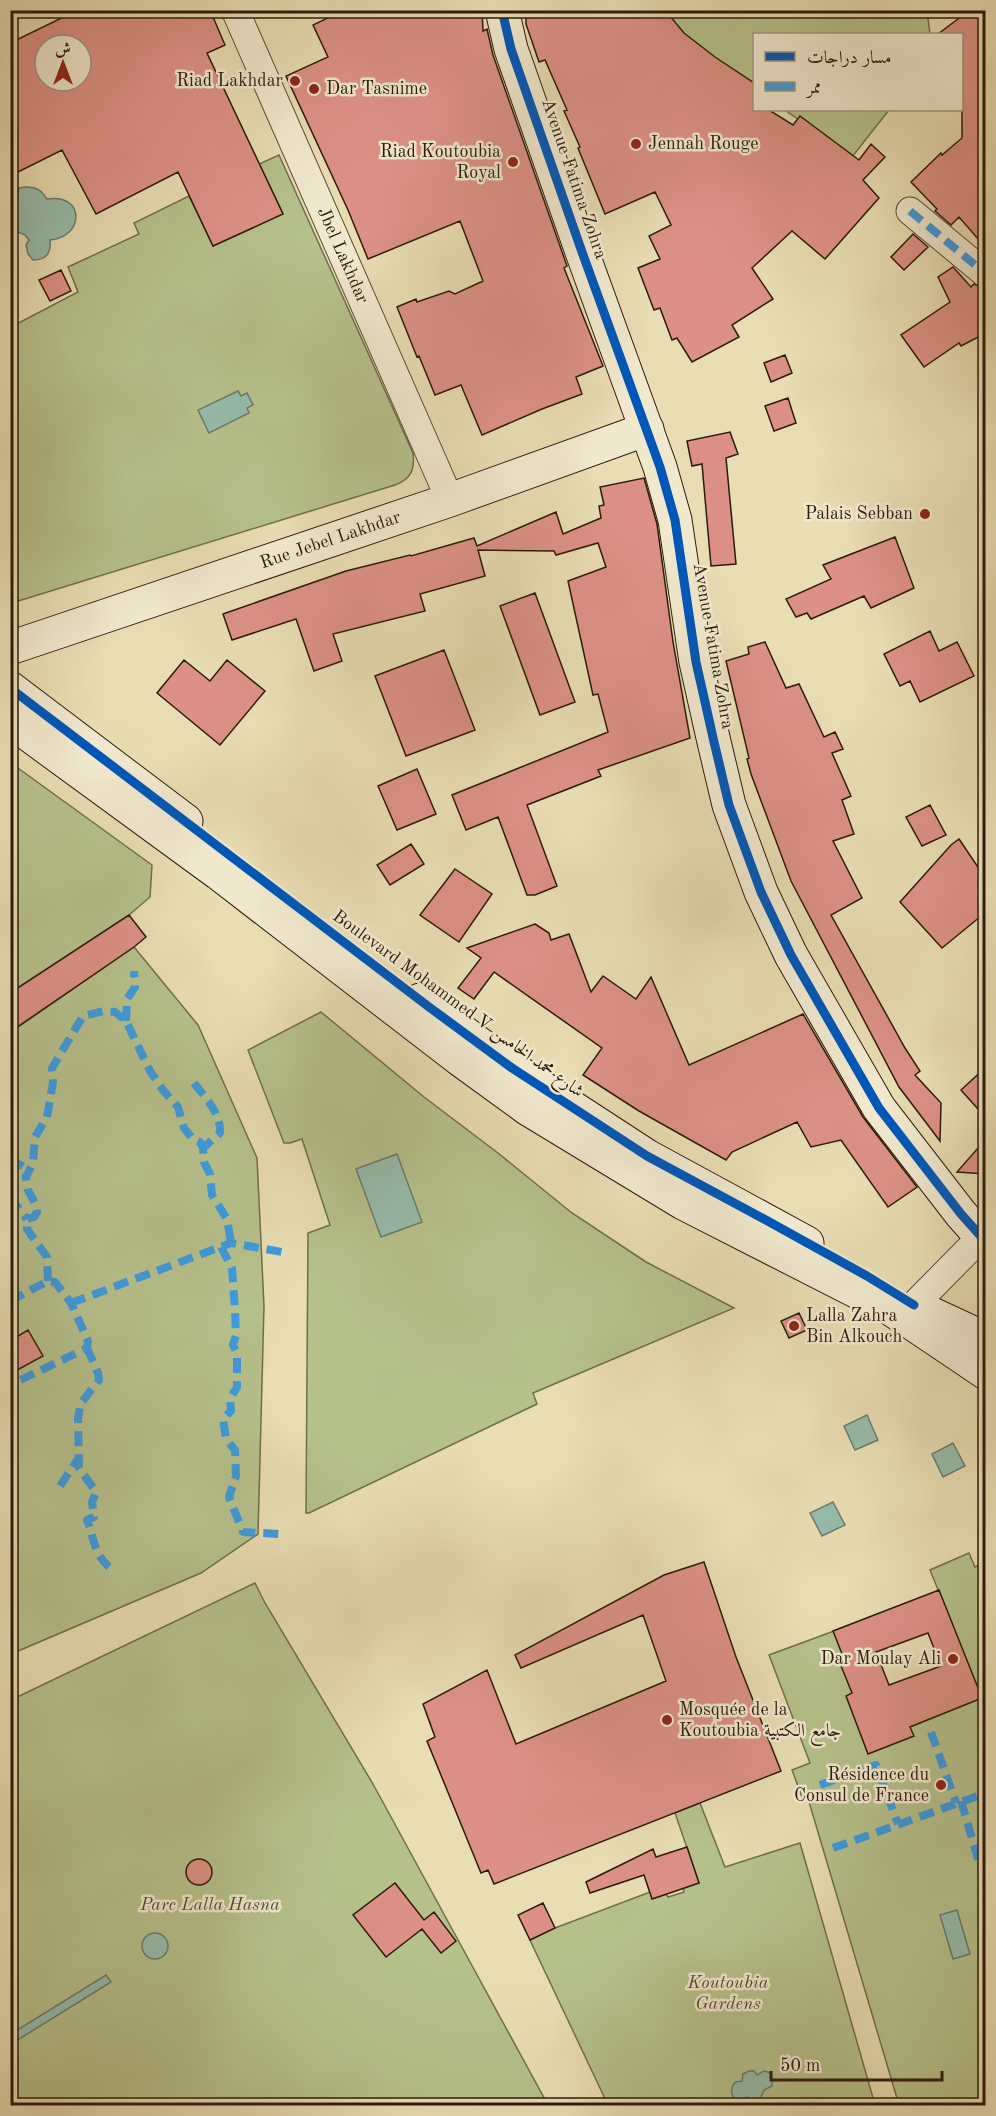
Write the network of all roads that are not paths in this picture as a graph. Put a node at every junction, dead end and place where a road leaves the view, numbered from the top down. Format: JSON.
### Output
{"nodes":[{"id":1,"x":235,"y":10,"type":"edge"},
{"id":2,"x":502,"y":10,"type":"edge"},
{"id":3,"x":910,"y":211,"type":"dead end"},
{"id":4,"x":986,"y":274,"type":"edge"},
{"id":5,"x":647,"y":429,"type":"junction"},
{"id":6,"x":450,"y":500,"type":"junction"},
{"id":7,"x":10,"y":648,"type":"edge"},
{"id":8,"x":10,"y":688,"type":"edge"},
{"id":9,"x":10,"y":721,"type":"edge"},
{"id":10,"x":984,"y":1236,"type":"edge"},
{"id":11,"x":914,"y":1305,"type":"junction"},
{"id":12,"x":982,"y":1360,"type":"edge"}],
"edges":[{"from":1,"to":6,"type":"street","name":"Jbel Lakhdar"},
{"from":2,"to":5,"type":"main road","name":"Avenue Fatima Zohra"},
{"from":3,"to":4,"type":"street"},
{"from":5,"to":6,"type":"main road","name":"Rue Jebel Lakhdar"},
{"from":5,"to":10,"type":"main road","name":"Avenue Fatima Zohra"},
{"from":6,"to":7,"type":"main road","name":"Rue Jebel Lakhdar"},
{"from":8,"to":11,"type":"main road","name":"Boulevard Mohammed V شارع محمد الخامس"},
{"from":9,"to":12,"type":"main road"},
{"from":10,"to":11,"type":"street"},
{"from":11,"to":12,"type":"main road","name":"Boulevard Mohammed V شارع محمد الخامس"}]}
